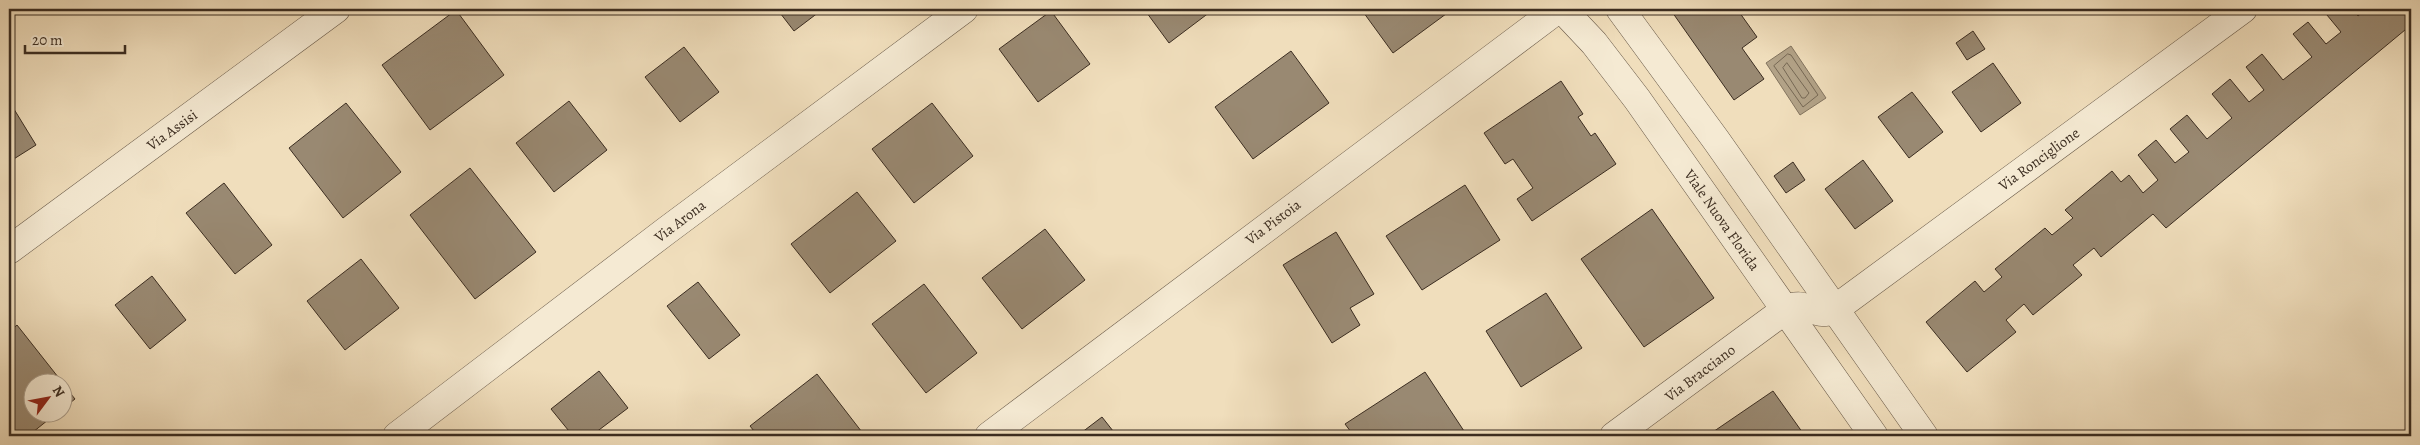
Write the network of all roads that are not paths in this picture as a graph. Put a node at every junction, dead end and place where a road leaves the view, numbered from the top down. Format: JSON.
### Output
{"nodes":[{"id":1,"x":336,"y":9,"type":"edge"},
{"id":2,"x":964,"y":9,"type":"edge"},
{"id":3,"x":1558,"y":9,"type":"edge"},
{"id":4,"x":1562,"y":9,"type":"edge"},
{"id":5,"x":1620,"y":9,"type":"edge"},
{"id":6,"x":2243,"y":9,"type":"edge"},
{"id":7,"x":9,"y":250,"type":"edge"},
{"id":8,"x":1835,"y":309,"type":"junction"},
{"id":9,"x":1785,"y":310,"type":"junction"},
{"id":10,"x":397,"y":436,"type":"edge"},
{"id":11,"x":989,"y":436,"type":"edge"},
{"id":12,"x":1614,"y":436,"type":"edge"},
{"id":13,"x":1874,"y":436,"type":"edge"},
{"id":14,"x":1924,"y":436,"type":"edge"}],
"edges":[{"from":1,"to":7,"type":"street","name":"Via Assisi"},
{"from":2,"to":10,"type":"street","name":"Via Arona"},
{"from":3,"to":11,"type":"street","name":"Via Pistoia"},
{"from":4,"to":9,"type":"street","name":"Viale Nuova Florida"},
{"from":5,"to":8,"type":"street"},
{"from":6,"to":8,"type":"street","name":"Via Ronciglione"},
{"from":8,"to":9,"type":"street"},
{"from":8,"to":14,"type":"street"},
{"from":9,"to":12,"type":"street","name":"Via Bracciano"},
{"from":9,"to":13,"type":"street","name":"Viale Nuova Florida"}]}
